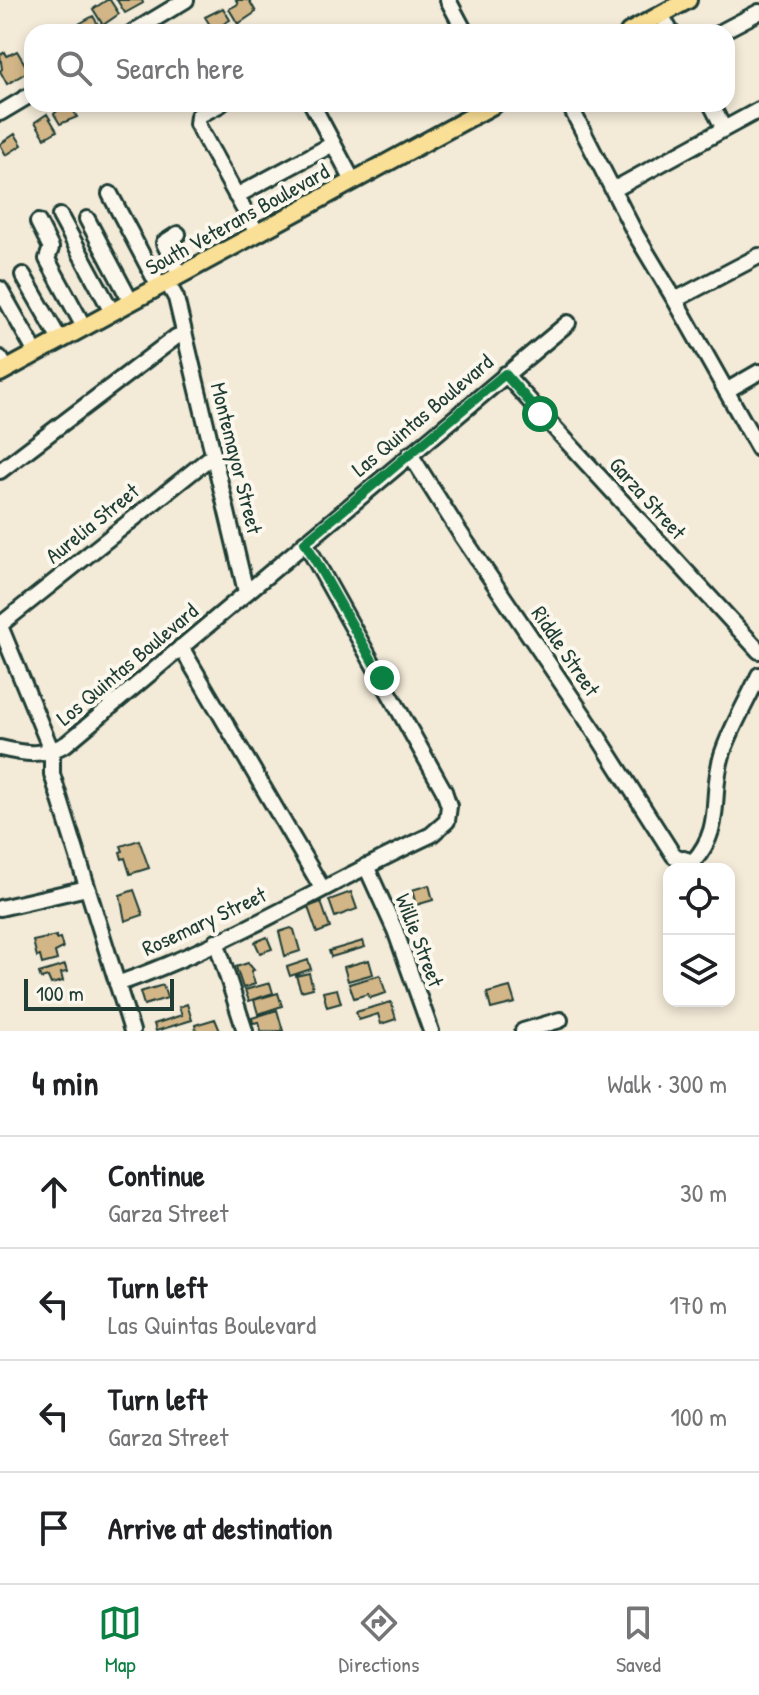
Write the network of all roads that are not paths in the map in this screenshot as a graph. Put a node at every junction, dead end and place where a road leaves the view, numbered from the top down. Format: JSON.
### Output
{"nodes":[{"id":1,"x":186,"y":0,"type":"edge"},
{"id":2,"x":448,"y":0,"type":"edge"},
{"id":3,"x":688,"y":0,"type":"edge"},
{"id":4,"x":165,"y":5,"type":"edge"},
{"id":5,"x":759,"y":12,"type":"edge"},
{"id":6,"x":661,"y":15,"type":"junction"},
{"id":7,"x":142,"y":24,"type":"edge"},
{"id":8,"x":461,"y":24,"type":"edge"},
{"id":9,"x":644,"y":24,"type":"edge"},
{"id":10,"x":666,"y":24,"type":"edge"},
{"id":11,"x":735,"y":25,"type":"edge"},
{"id":12,"x":24,"y":97,"type":"edge"},
{"id":13,"x":3,"y":106,"type":"edge"},
{"id":14,"x":759,"y":110,"type":"edge"},
{"id":15,"x":206,"y":112,"type":"edge"},
{"id":16,"x":316,"y":112,"type":"edge"},
{"id":17,"x":480,"y":112,"type":"edge"},
{"id":18,"x":573,"y":112,"type":"edge"},
{"id":19,"x":715,"y":112,"type":"edge"},
{"id":20,"x":724,"y":129,"type":"junction"},
{"id":21,"x":333,"y":144,"type":"junction"},
{"id":22,"x":353,"y":181,"type":"junction"},
{"id":23,"x":613,"y":190,"type":"junction"},
{"id":24,"x":110,"y":194,"type":"dead end"},
{"id":25,"x":236,"y":196,"type":"junction"},
{"id":26,"x":60,"y":216,"type":"dead end"},
{"id":27,"x":87,"y":219,"type":"dead end"},
{"id":28,"x":38,"y":222,"type":"dead end"},
{"id":29,"x":257,"y":233,"type":"junction"},
{"id":30,"x":178,"y":234,"type":"dead end"},
{"id":31,"x":759,"y":256,"type":"edge"},
{"id":32,"x":23,"y":275,"type":"dead end"},
{"id":33,"x":169,"y":281,"type":"junction"},
{"id":34,"x":0,"y":289,"type":"edge"},
{"id":35,"x":675,"y":300,"type":"junction"},
{"id":36,"x":131,"y":302,"type":"junction"},
{"id":37,"x":112,"y":312,"type":"junction"},
{"id":38,"x":568,"y":323,"type":"dead end"},
{"id":39,"x":84,"y":327,"type":"junction"},
{"id":40,"x":184,"y":334,"type":"junction"},
{"id":41,"x":60,"y":340,"type":"junction"},
{"id":42,"x":36,"y":353,"type":"junction"},
{"id":43,"x":2,"y":366,"type":"edge"},
{"id":44,"x":759,"y":372,"type":"edge"},
{"id":45,"x":505,"y":374,"type":"junction"},
{"id":46,"x":726,"y":391,"type":"junction"},
{"id":47,"x":759,"y":449,"type":"edge"},
{"id":48,"x":410,"y":454,"type":"junction"},
{"id":49,"x":212,"y":456,"type":"junction"},
{"id":50,"x":0,"y":471,"type":"edge"},
{"id":51,"x":305,"y":542,"type":"junction"},
{"id":52,"x":246,"y":592,"type":"junction"},
{"id":53,"x":0,"y":626,"type":"edge"},
{"id":54,"x":181,"y":647,"type":"junction"},
{"id":55,"x":759,"y":651,"type":"edge"},
{"id":56,"x":759,"y":675,"type":"edge"},
{"id":57,"x":0,"y":748,"type":"edge"},
{"id":58,"x":52,"y":752,"type":"junction"},
{"id":59,"x":366,"y":866,"type":"junction"},
{"id":60,"x":87,"y":888,"type":"junction"},
{"id":61,"x":322,"y":888,"type":"junction"},
{"id":62,"x":0,"y":908,"type":"edge"},
{"id":63,"x":216,"y":941,"type":"junction"},
{"id":64,"x":117,"y":984,"type":"junction"},
{"id":65,"x":560,"y":1020,"type":"dead end"},
{"id":66,"x":132,"y":1031,"type":"edge"},
{"id":67,"x":245,"y":1031,"type":"edge"},
{"id":68,"x":431,"y":1031,"type":"edge"},
{"id":69,"x":523,"y":1031,"type":"edge"}],
"edges":[{"from":1,"to":4,"type":"street"},
{"from":2,"to":8,"type":"street"},
{"from":3,"to":6,"type":"main road"},
{"from":4,"to":7,"type":"street"},
{"from":5,"to":11,"type":"street"},
{"from":6,"to":9,"type":"main road"},
{"from":6,"to":10,"type":"street"},
{"from":12,"to":13,"type":"street"},
{"from":14,"to":20,"type":"street"},
{"from":15,"to":25,"type":"street"},
{"from":16,"to":21,"type":"street"},
{"from":17,"to":22,"type":"main road","name":"South Veterans Boulevard"},
{"from":18,"to":23,"type":"street"},
{"from":19,"to":20,"type":"street"},
{"from":20,"to":23,"type":"street"},
{"from":21,"to":22,"type":"street"},
{"from":21,"to":25,"type":"street"},
{"from":22,"to":29,"type":"main road","name":"South Veterans Boulevard"},
{"from":23,"to":35,"type":"street"},
{"from":24,"to":33,"type":"street"},
{"from":25,"to":29,"type":"street"},
{"from":26,"to":37,"type":"street"},
{"from":27,"to":36,"type":"street"},
{"from":28,"to":39,"type":"street"},
{"from":29,"to":33,"type":"main road","name":"South Veterans Boulevard"},
{"from":30,"to":33,"type":"street"},
{"from":31,"to":35,"type":"street"},
{"from":32,"to":41,"type":"street"},
{"from":33,"to":36,"type":"main road","name":"South Veterans Boulevard"},
{"from":33,"to":40,"type":"street","name":"Montemayor Street"},
{"from":34,"to":42,"type":"street"},
{"from":35,"to":46,"type":"street"},
{"from":36,"to":37,"type":"main road","name":"South Veterans Boulevard"},
{"from":37,"to":39,"type":"main road","name":"South Veterans Boulevard"},
{"from":38,"to":45,"type":"street","name":"Las Quintas Boulevard"},
{"from":39,"to":41,"type":"main road","name":"South Veterans Boulevard"},
{"from":40,"to":49,"type":"street","name":"Montemayor Street"},
{"from":40,"to":50,"type":"street"},
{"from":41,"to":42,"type":"main road","name":"South Veterans Boulevard"},
{"from":42,"to":43,"type":"main road","name":"South Veterans Boulevard"},
{"from":44,"to":46,"type":"street"},
{"from":45,"to":48,"type":"street","name":"Las Quintas Boulevard"},
{"from":45,"to":55,"type":"street","name":"Garza Street"},
{"from":46,"to":47,"type":"street"},
{"from":48,"to":51,"type":"street","name":"Las Quintas Boulevard"},
{"from":48,"to":56,"type":"street","name":"Riddle Street"},
{"from":49,"to":52,"type":"street","name":"Montemayor Street"},
{"from":49,"to":53,"type":"street","name":"Aurelia Street"},
{"from":51,"to":52,"type":"street","name":"Los Quintas Boulevard"},
{"from":51,"to":59,"type":"street","name":"Rosemary Street"},
{"from":52,"to":54,"type":"street","name":"Los Quintas Boulevard"},
{"from":53,"to":58,"type":"street"},
{"from":54,"to":58,"type":"street","name":"Los Quintas Boulevard"},
{"from":54,"to":61,"type":"street"},
{"from":57,"to":58,"type":"street"},
{"from":58,"to":60,"type":"street","name":"Los Quintas Boulevard"},
{"from":59,"to":61,"type":"street","name":"Rosemary Street"},
{"from":59,"to":68,"type":"street","name":"Willie Street"},
{"from":60,"to":62,"type":"street"},
{"from":60,"to":64,"type":"street","name":"Los Quintas Boulevard"},
{"from":61,"to":63,"type":"street","name":"Rosemary Street"},
{"from":63,"to":64,"type":"street","name":"Rosemary Street"},
{"from":63,"to":67,"type":"street"},
{"from":64,"to":66,"type":"street","name":"Los Quintas Boulevard"},
{"from":65,"to":69,"type":"street"}]}
